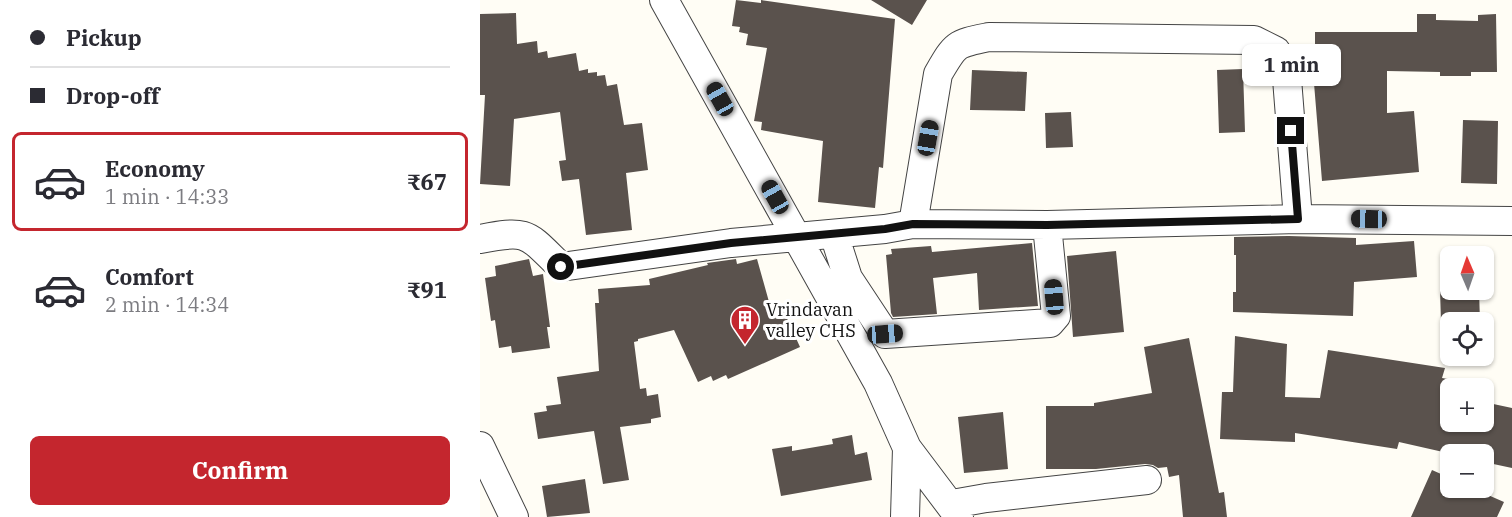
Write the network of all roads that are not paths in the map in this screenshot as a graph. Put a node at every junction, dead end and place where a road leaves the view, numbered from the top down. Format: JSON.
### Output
{"nodes":[{"id":1,"x":664,"y":0,"type":"edge"},
{"id":2,"x":1512,"y":214,"type":"edge"},
{"id":3,"x":1298,"y":219,"type":"junction"},
{"id":4,"x":1512,"y":221,"type":"edge"},
{"id":5,"x":913,"y":224,"type":"junction"},
{"id":6,"x":1048,"y":232,"type":"junction"},
{"id":7,"x":834,"y":234,"type":"junction"},
{"id":8,"x":797,"y":237,"type":"junction"},
{"id":9,"x":480,"y":239,"type":"edge"},
{"id":10,"x":977,"y":244,"type":"dead end"},
{"id":11,"x":885,"y":334,"type":"junction"},
{"id":12,"x":857,"y":344,"type":"junction"},
{"id":13,"x":480,"y":446,"type":"edge"},
{"id":14,"x":908,"y":448,"type":"junction"},
{"id":15,"x":1147,"y":480,"type":"dead end"},
{"id":16,"x":955,"y":511,"type":"edge"},
{"id":17,"x":514,"y":517,"type":"edge"},
{"id":18,"x":905,"y":517,"type":"edge"}],
"edges":[{"from":1,"to":8,"type":"street"},
{"from":2,"to":4,"type":"street"},
{"from":3,"to":4,"type":"street"},
{"from":3,"to":5,"type":"street"},
{"from":3,"to":6,"type":"street"},
{"from":5,"to":6,"type":"street"},
{"from":5,"to":7,"type":"street"},
{"from":6,"to":10,"type":"street"},
{"from":6,"to":11,"type":"street"},
{"from":7,"to":8,"type":"street"},
{"from":7,"to":11,"type":"street"},
{"from":8,"to":9,"type":"street"},
{"from":8,"to":12,"type":"street"},
{"from":11,"to":12,"type":"street"},
{"from":12,"to":14,"type":"street"},
{"from":13,"to":17,"type":"street"},
{"from":14,"to":16,"type":"street"},
{"from":14,"to":18,"type":"street"},
{"from":15,"to":16,"type":"street"}]}
